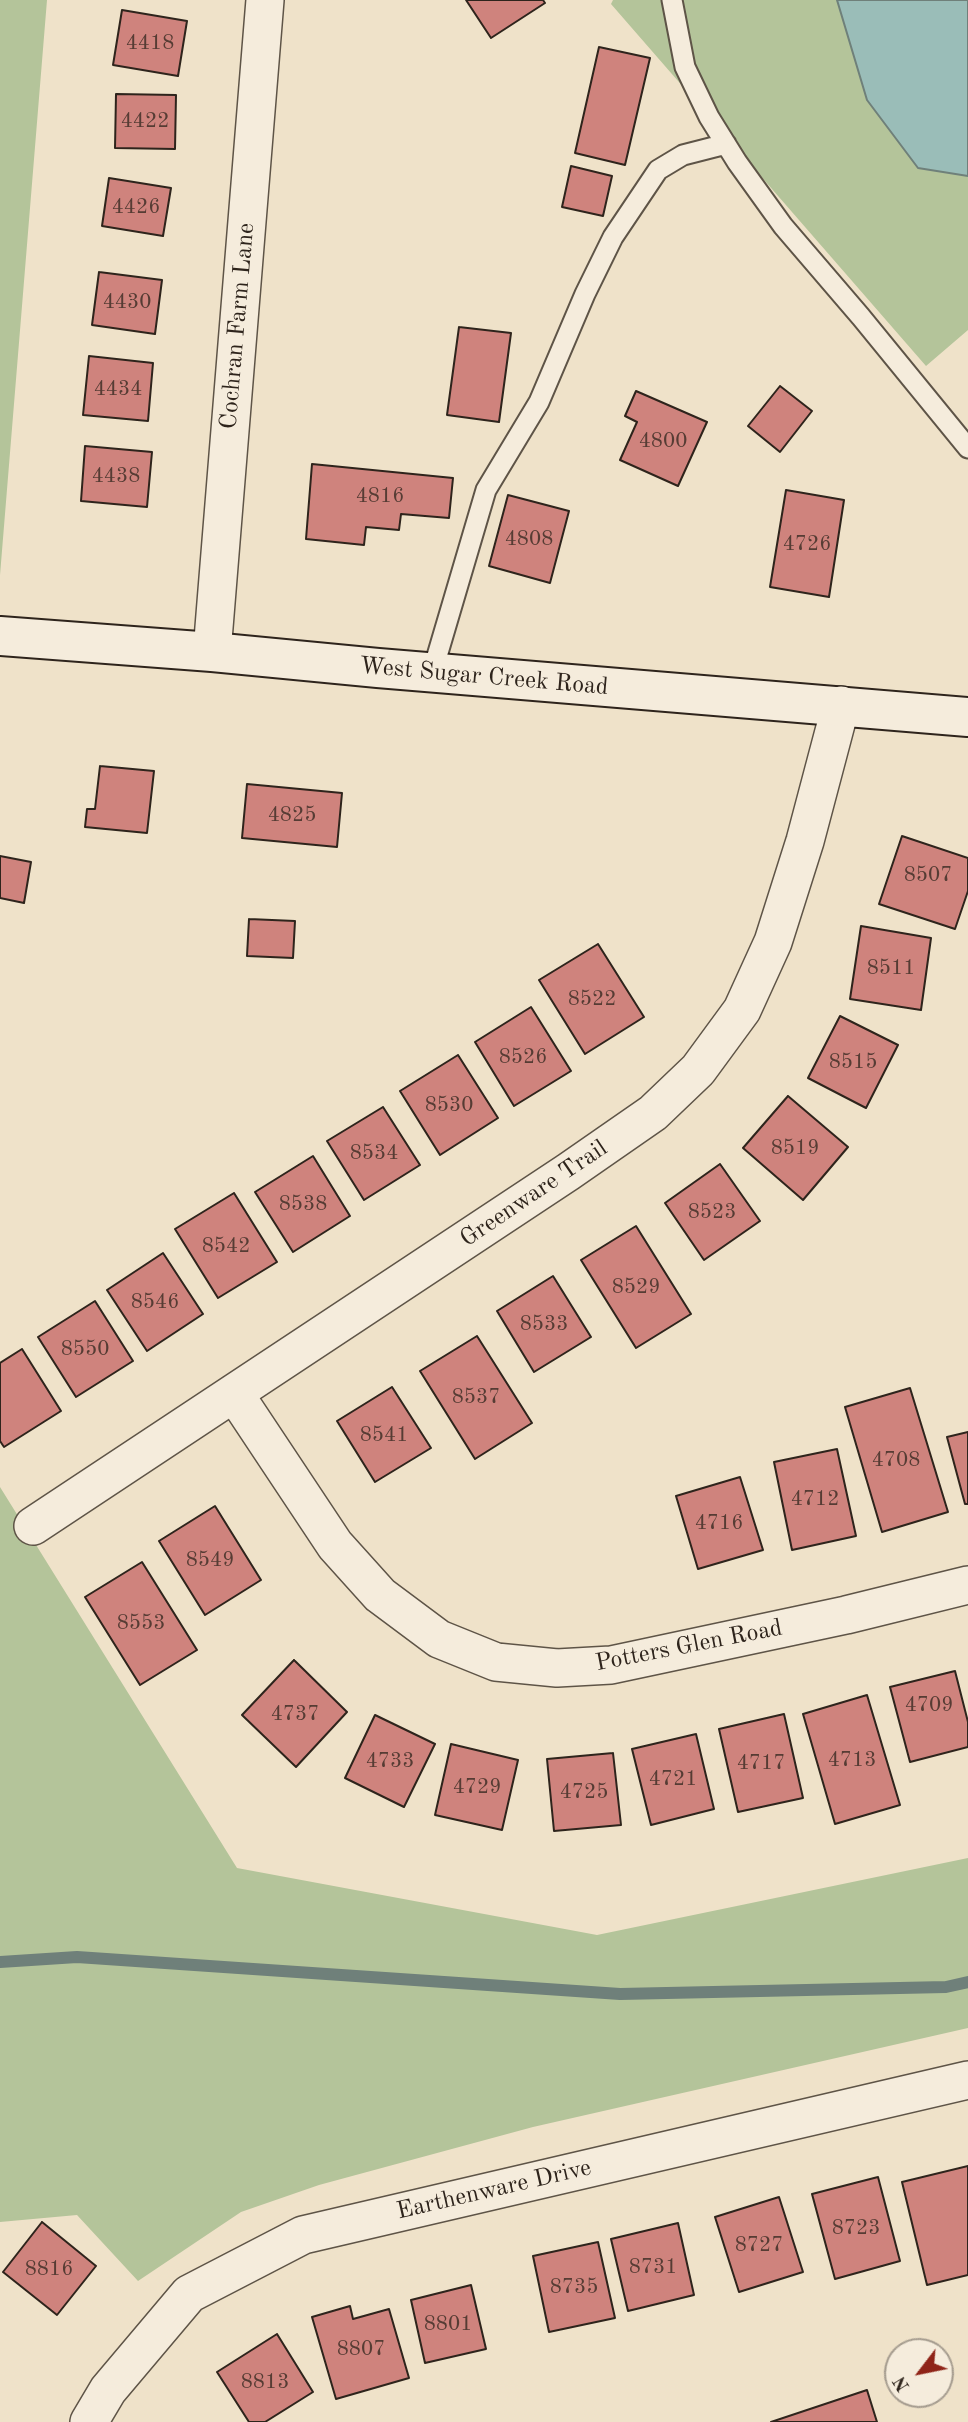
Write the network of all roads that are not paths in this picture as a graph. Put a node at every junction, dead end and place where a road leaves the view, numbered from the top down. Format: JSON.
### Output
{"nodes":[{"id":1,"x":265,"y":0,"type":"edge"},
{"id":2,"x":672,"y":0,"type":"edge"},
{"id":3,"x":726,"y":144,"type":"junction"},
{"id":4,"x":968,"y":448,"type":"edge"},
{"id":5,"x":0,"y":636,"type":"edge"},
{"id":6,"x":212,"y":652,"type":"junction"},
{"id":7,"x":432,"y":673,"type":"junction"},
{"id":8,"x":841,"y":705,"type":"junction"},
{"id":9,"x":968,"y":717,"type":"edge"},
{"id":10,"x":234,"y":1393,"type":"junction"},
{"id":11,"x":33,"y":1526,"type":"dead end"},
{"id":12,"x":968,"y":1585,"type":"edge"},
{"id":13,"x":968,"y":2080,"type":"edge"},
{"id":14,"x":89,"y":2422,"type":"edge"}],
"edges":[{"from":1,"to":6,"type":"street","name":"Cochran Farm Lane"},
{"from":2,"to":3,"type":"lane"},
{"from":3,"to":4,"type":"lane"},
{"from":3,"to":7,"type":"lane"},
{"from":5,"to":6,"type":"main road","name":"West Sugar Creek Road"},
{"from":6,"to":7,"type":"main road","name":"West Sugar Creek Road"},
{"from":7,"to":8,"type":"main road","name":"West Sugar Creek Road"},
{"from":8,"to":9,"type":"main road","name":"West Sugar Creek Road"},
{"from":8,"to":10,"type":"street","name":"Greenware Trail"},
{"from":10,"to":11,"type":"street","name":"Greenware Trail"},
{"from":10,"to":12,"type":"street","name":"Potters Glen Road"},
{"from":13,"to":14,"type":"street","name":"Earthenware Drive"}]}
